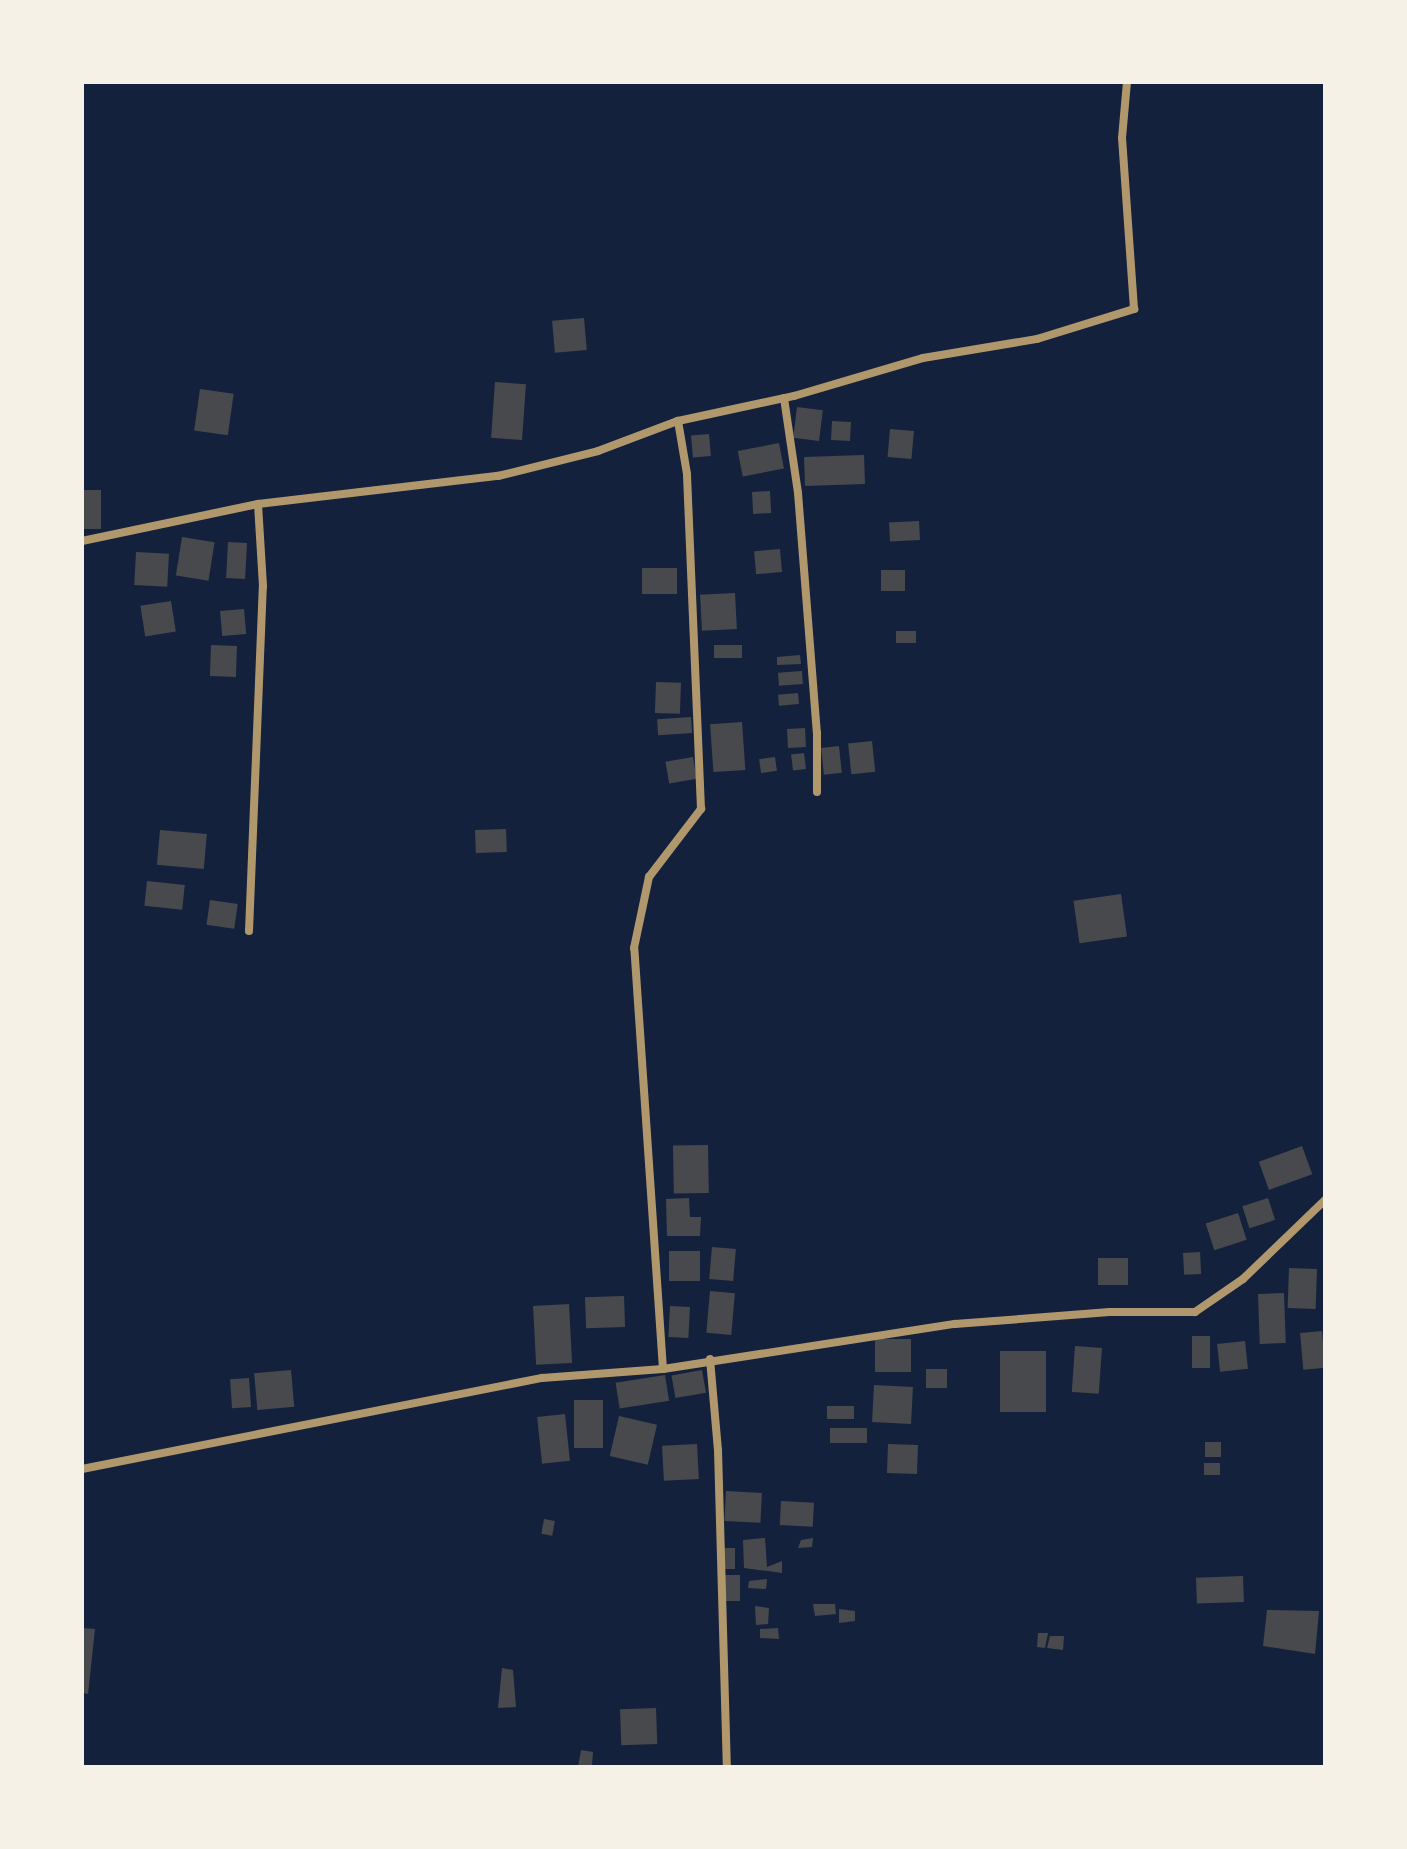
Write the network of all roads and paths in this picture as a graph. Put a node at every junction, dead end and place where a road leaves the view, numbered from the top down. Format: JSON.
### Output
{"nodes":[{"id":1,"x":1127,"y":82,"type":"edge"},
{"id":2,"x":784,"y":398,"type":"junction"},
{"id":3,"x":678,"y":421,"type":"junction"},
{"id":4,"x":258,"y":504,"type":"junction"},
{"id":5,"x":82,"y":541,"type":"edge"},
{"id":6,"x":817,"y":792,"type":"dead end"},
{"id":7,"x":249,"y":931,"type":"dead end"},
{"id":8,"x":1325,"y":1200,"type":"edge"},
{"id":9,"x":710,"y":1359,"type":"junction"},
{"id":10,"x":663,"y":1369,"type":"junction"},
{"id":11,"x":82,"y":1469,"type":"edge"},
{"id":12,"x":727,"y":1767,"type":"edge"}],
"edges":[{"from":1,"to":2,"type":"street"},
{"from":2,"to":3,"type":"street"},
{"from":2,"to":6,"type":"street"},
{"from":3,"to":4,"type":"street"},
{"from":3,"to":10,"type":"street"},
{"from":4,"to":5,"type":"street"},
{"from":4,"to":7,"type":"street"},
{"from":8,"to":9,"type":"street"},
{"from":9,"to":10,"type":"street"},
{"from":9,"to":12,"type":"street"},
{"from":10,"to":11,"type":"street"}]}
